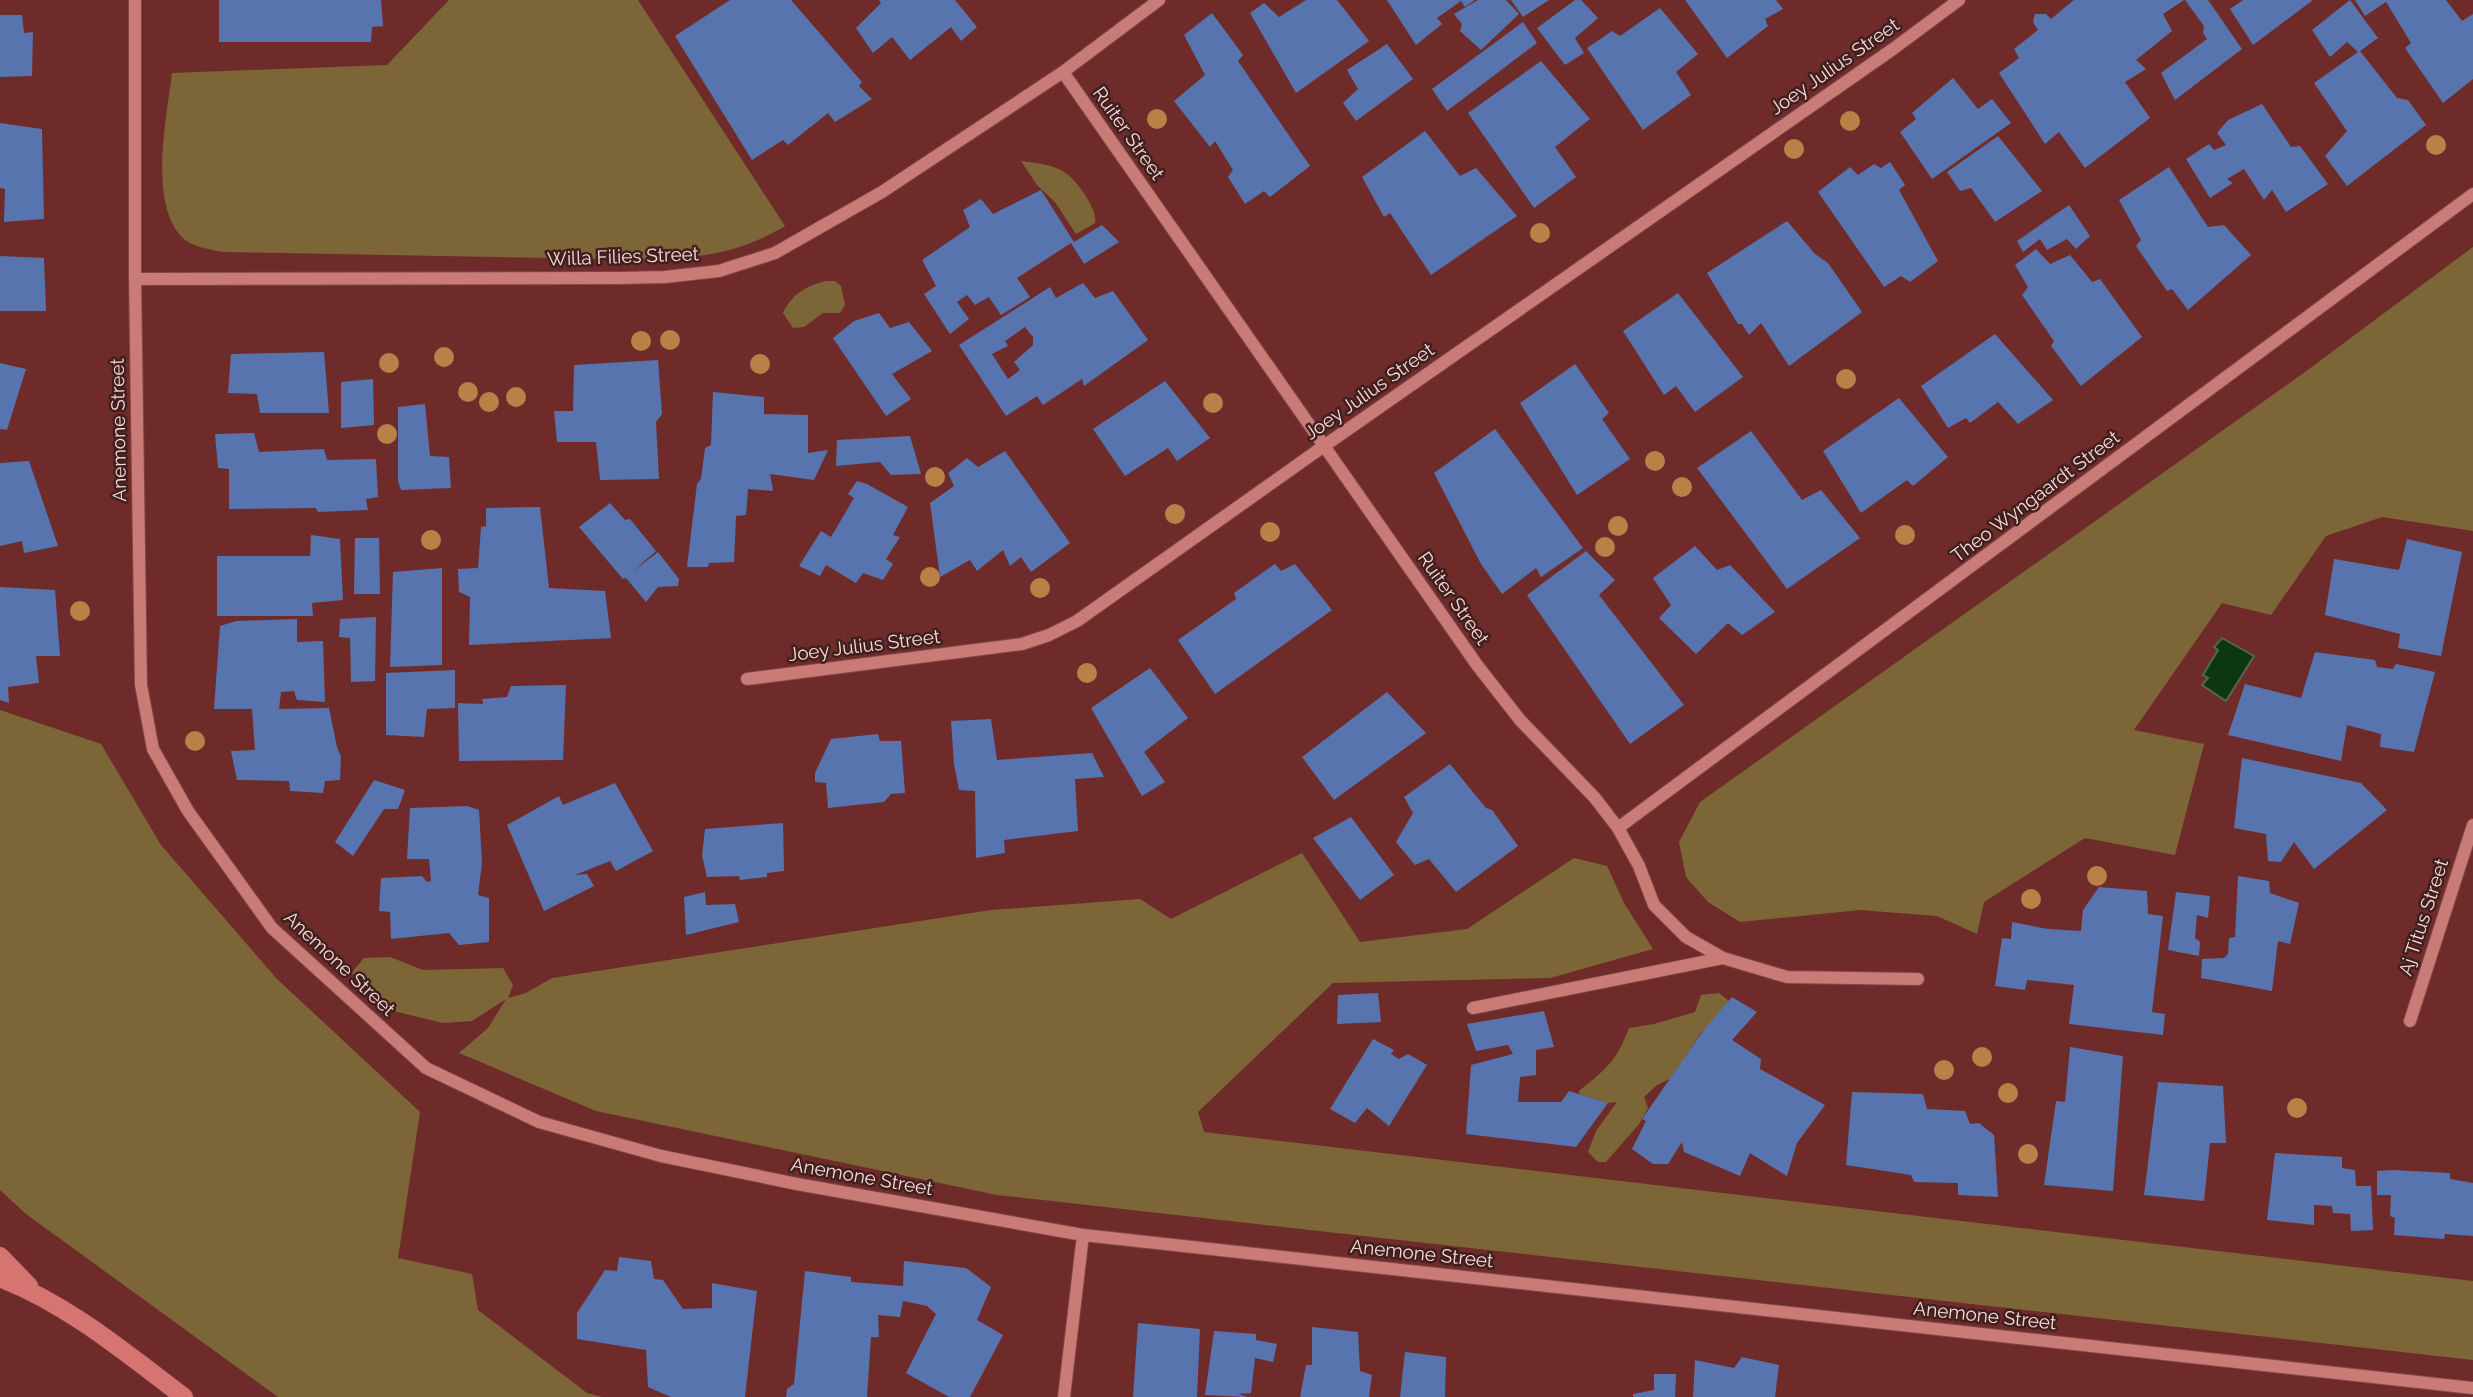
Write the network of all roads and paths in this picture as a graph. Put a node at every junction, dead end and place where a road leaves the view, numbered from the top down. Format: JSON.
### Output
{"nodes":[{"id":1,"x":135,"y":0,"type":"edge"},
{"id":2,"x":1159,"y":0,"type":"edge"},
{"id":3,"x":1959,"y":0,"type":"edge"},
{"id":4,"x":1063,"y":72,"type":"junction"},
{"id":5,"x":2473,"y":194,"type":"edge"},
{"id":6,"x":135,"y":279,"type":"junction"},
{"id":7,"x":1324,"y":446,"type":"junction"},
{"id":8,"x":747,"y":679,"type":"dead end"},
{"id":9,"x":2473,"y":825,"type":"edge"},
{"id":10,"x":1618,"y":828,"type":"junction"},
{"id":11,"x":1723,"y":958,"type":"junction"},
{"id":12,"x":1918,"y":979,"type":"dead end"},
{"id":13,"x":1473,"y":1008,"type":"dead end"},
{"id":14,"x":2410,"y":1021,"type":"dead end"},
{"id":15,"x":1083,"y":1235,"type":"junction"},
{"id":16,"x":0,"y":1256,"type":"edge"},
{"id":17,"x":0,"y":1278,"type":"edge"},
{"id":18,"x":33,"y":1291,"type":"junction"},
{"id":19,"x":2473,"y":1388,"type":"edge"},
{"id":20,"x":184,"y":1397,"type":"edge"},
{"id":21,"x":1065,"y":1397,"type":"edge"}],
"edges":[{"from":1,"to":6,"type":"street","name":"Anemone Street"},
{"from":2,"to":4,"type":"street","name":"Willa Filies Street"},
{"from":3,"to":7,"type":"street","name":"Joey Julius Street"},
{"from":4,"to":6,"type":"street","name":"Willa Filies Street"},
{"from":4,"to":7,"type":"street","name":"Ruiter Street"},
{"from":5,"to":10,"type":"street","name":"Theo Wyngaardt Street"},
{"from":6,"to":15,"type":"street","name":"Anemone Street"},
{"from":7,"to":8,"type":"street","name":"Joey Julius Street"},
{"from":7,"to":10,"type":"street","name":"Ruiter Street"},
{"from":9,"to":14,"type":"street","name":"Aj Titus Street"},
{"from":10,"to":11,"type":"street","name":"Ruiter Street"},
{"from":11,"to":12,"type":"street","name":"Ruiter Street"},
{"from":11,"to":13,"type":"street"},
{"from":15,"to":19,"type":"street","name":"Anemone Street"},
{"from":15,"to":21,"type":"street"},
{"from":16,"to":18,"type":"main road"},
{"from":17,"to":18,"type":"main road"},
{"from":18,"to":20,"type":"main road"}]}
